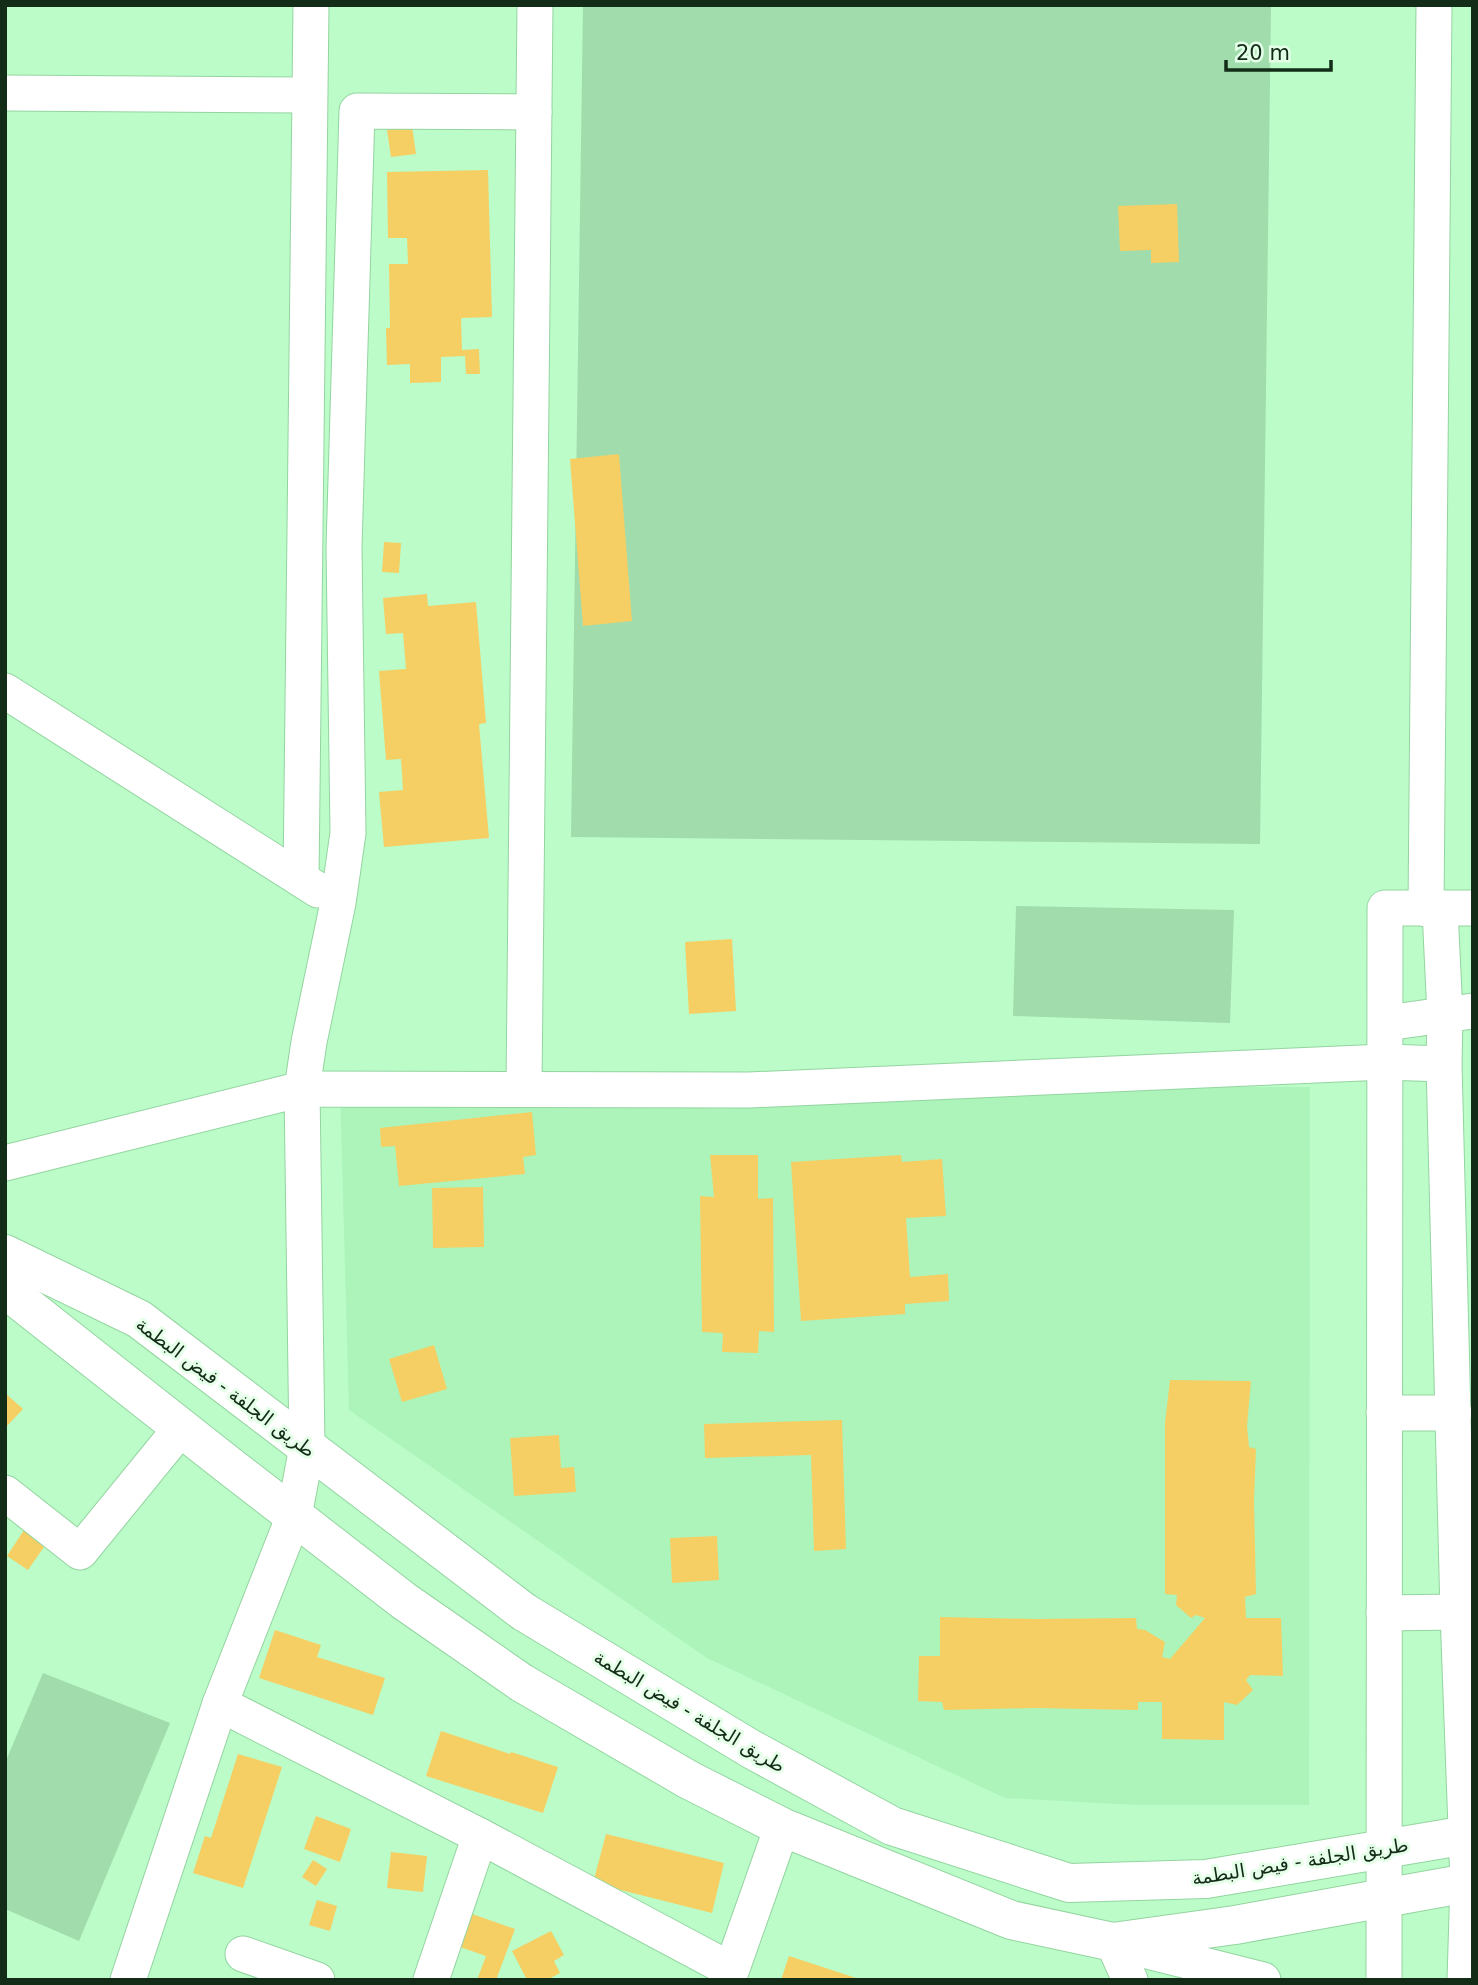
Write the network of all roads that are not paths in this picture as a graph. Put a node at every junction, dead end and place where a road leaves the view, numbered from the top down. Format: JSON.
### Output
{"nodes":[{"id":1,"x":310,"y":5,"type":"edge"},
{"id":2,"x":535,"y":5,"type":"edge"},
{"id":3,"x":1434,"y":5,"type":"edge"},
{"id":4,"x":5,"y":93,"type":"edge"},
{"id":5,"x":309,"y":95,"type":"junction"},
{"id":6,"x":534,"y":112,"type":"junction"},
{"id":7,"x":5,"y":691,"type":"edge"},
{"id":8,"x":302,"y":879,"type":"junction"},
{"id":9,"x":338,"y":903,"type":"junction"},
{"id":10,"x":1446,"y":909,"type":"edge"},
{"id":11,"x":1459,"y":1013,"type":"edge"},
{"id":12,"x":1386,"y":1023,"type":"junction"},
{"id":13,"x":1385,"y":1062,"type":"junction"},
{"id":14,"x":1444,"y":1064,"type":"junction"},
{"id":15,"x":524,"y":1088,"type":"junction"},
{"id":16,"x":302,"y":1089,"type":"junction"},
{"id":17,"x":5,"y":1163,"type":"edge"},
{"id":18,"x":5,"y":1254,"type":"edge"},
{"id":19,"x":5,"y":1289,"type":"edge"},
{"id":20,"x":1384,"y":1413,"type":"junction"},
{"id":21,"x":1454,"y":1413,"type":"junction"},
{"id":22,"x":181,"y":1427,"type":"junction"},
{"id":23,"x":307,"y":1447,"type":"junction"},
{"id":24,"x":5,"y":1493,"type":"edge"},
{"id":25,"x":294,"y":1516,"type":"junction"},
{"id":26,"x":1458,"y":1612,"type":"junction"},
{"id":27,"x":1384,"y":1613,"type":"junction"},
{"id":28,"x":220,"y":1704,"type":"junction"},
{"id":29,"x":782,"y":1827,"type":"junction"},
{"id":30,"x":1469,"y":1835,"type":"edge"},
{"id":31,"x":480,"y":1836,"type":"junction"},
{"id":32,"x":1385,"y":1849,"type":"junction"},
{"id":33,"x":1470,"y":1882,"type":"edge"},
{"id":34,"x":1385,"y":1897,"type":"junction"},
{"id":35,"x":1113,"y":1942,"type":"junction"},
{"id":36,"x":243,"y":1954,"type":"dead end"},
{"id":37,"x":729,"y":1975,"type":"edge"},
{"id":38,"x":128,"y":1980,"type":"edge"},
{"id":39,"x":317,"y":1980,"type":"edge"},
{"id":40,"x":431,"y":1980,"type":"edge"},
{"id":41,"x":1130,"y":1980,"type":"edge"},
{"id":42,"x":1263,"y":1980,"type":"edge"},
{"id":43,"x":1384,"y":1980,"type":"edge"},
{"id":44,"x":1465,"y":1980,"type":"edge"}],
"edges":[{"from":1,"to":5,"type":"street"},
{"from":2,"to":6,"type":"street"},
{"from":3,"to":10,"type":"street"},
{"from":4,"to":5,"type":"street"},
{"from":5,"to":8,"type":"street"},
{"from":6,"to":9,"type":"street"},
{"from":6,"to":15,"type":"street"},
{"from":7,"to":8,"type":"street"},
{"from":8,"to":9,"type":"street"},
{"from":9,"to":16,"type":"street"},
{"from":10,"to":11,"type":"street"},
{"from":10,"to":12,"type":"street"},
{"from":11,"to":12,"type":"street"},
{"from":11,"to":14,"type":"street"},
{"from":12,"to":13,"type":"street"},
{"from":13,"to":14,"type":"street"},
{"from":13,"to":15,"type":"street"},
{"from":13,"to":20,"type":"street"},
{"from":14,"to":21,"type":"street"},
{"from":15,"to":16,"type":"street"},
{"from":16,"to":17,"type":"street"},
{"from":16,"to":23,"type":"street"},
{"from":18,"to":23,"type":"main road","name":"طريق الجلفة - فيض البطمة"},
{"from":19,"to":22,"type":"main road"},
{"from":20,"to":21,"type":"street"},
{"from":20,"to":27,"type":"street"},
{"from":21,"to":26,"type":"street"},
{"from":22,"to":24,"type":"street"},
{"from":22,"to":25,"type":"main road"},
{"from":23,"to":25,"type":"street"},
{"from":23,"to":32,"type":"main road","name":"طريق الجلفة - فيض البطمة"},
{"from":25,"to":28,"type":"street"},
{"from":25,"to":29,"type":"main road"},
{"from":26,"to":27,"type":"street"},
{"from":26,"to":30,"type":"street"},
{"from":27,"to":32,"type":"street"},
{"from":28,"to":31,"type":"street"},
{"from":28,"to":38,"type":"street"},
{"from":29,"to":35,"type":"main road"},
{"from":29,"to":37,"type":"street"},
{"from":30,"to":32,"type":"main road","name":"طريق الجلفة - فيض البطمة"},
{"from":30,"to":33,"type":"street"},
{"from":31,"to":37,"type":"street"},
{"from":31,"to":40,"type":"street"},
{"from":32,"to":34,"type":"street"},
{"from":33,"to":34,"type":"main road"},
{"from":33,"to":44,"type":"street"},
{"from":34,"to":35,"type":"main road"},
{"from":34,"to":43,"type":"street"},
{"from":35,"to":41,"type":"street"},
{"from":35,"to":42,"type":"street"},
{"from":36,"to":39,"type":"street"}]}
